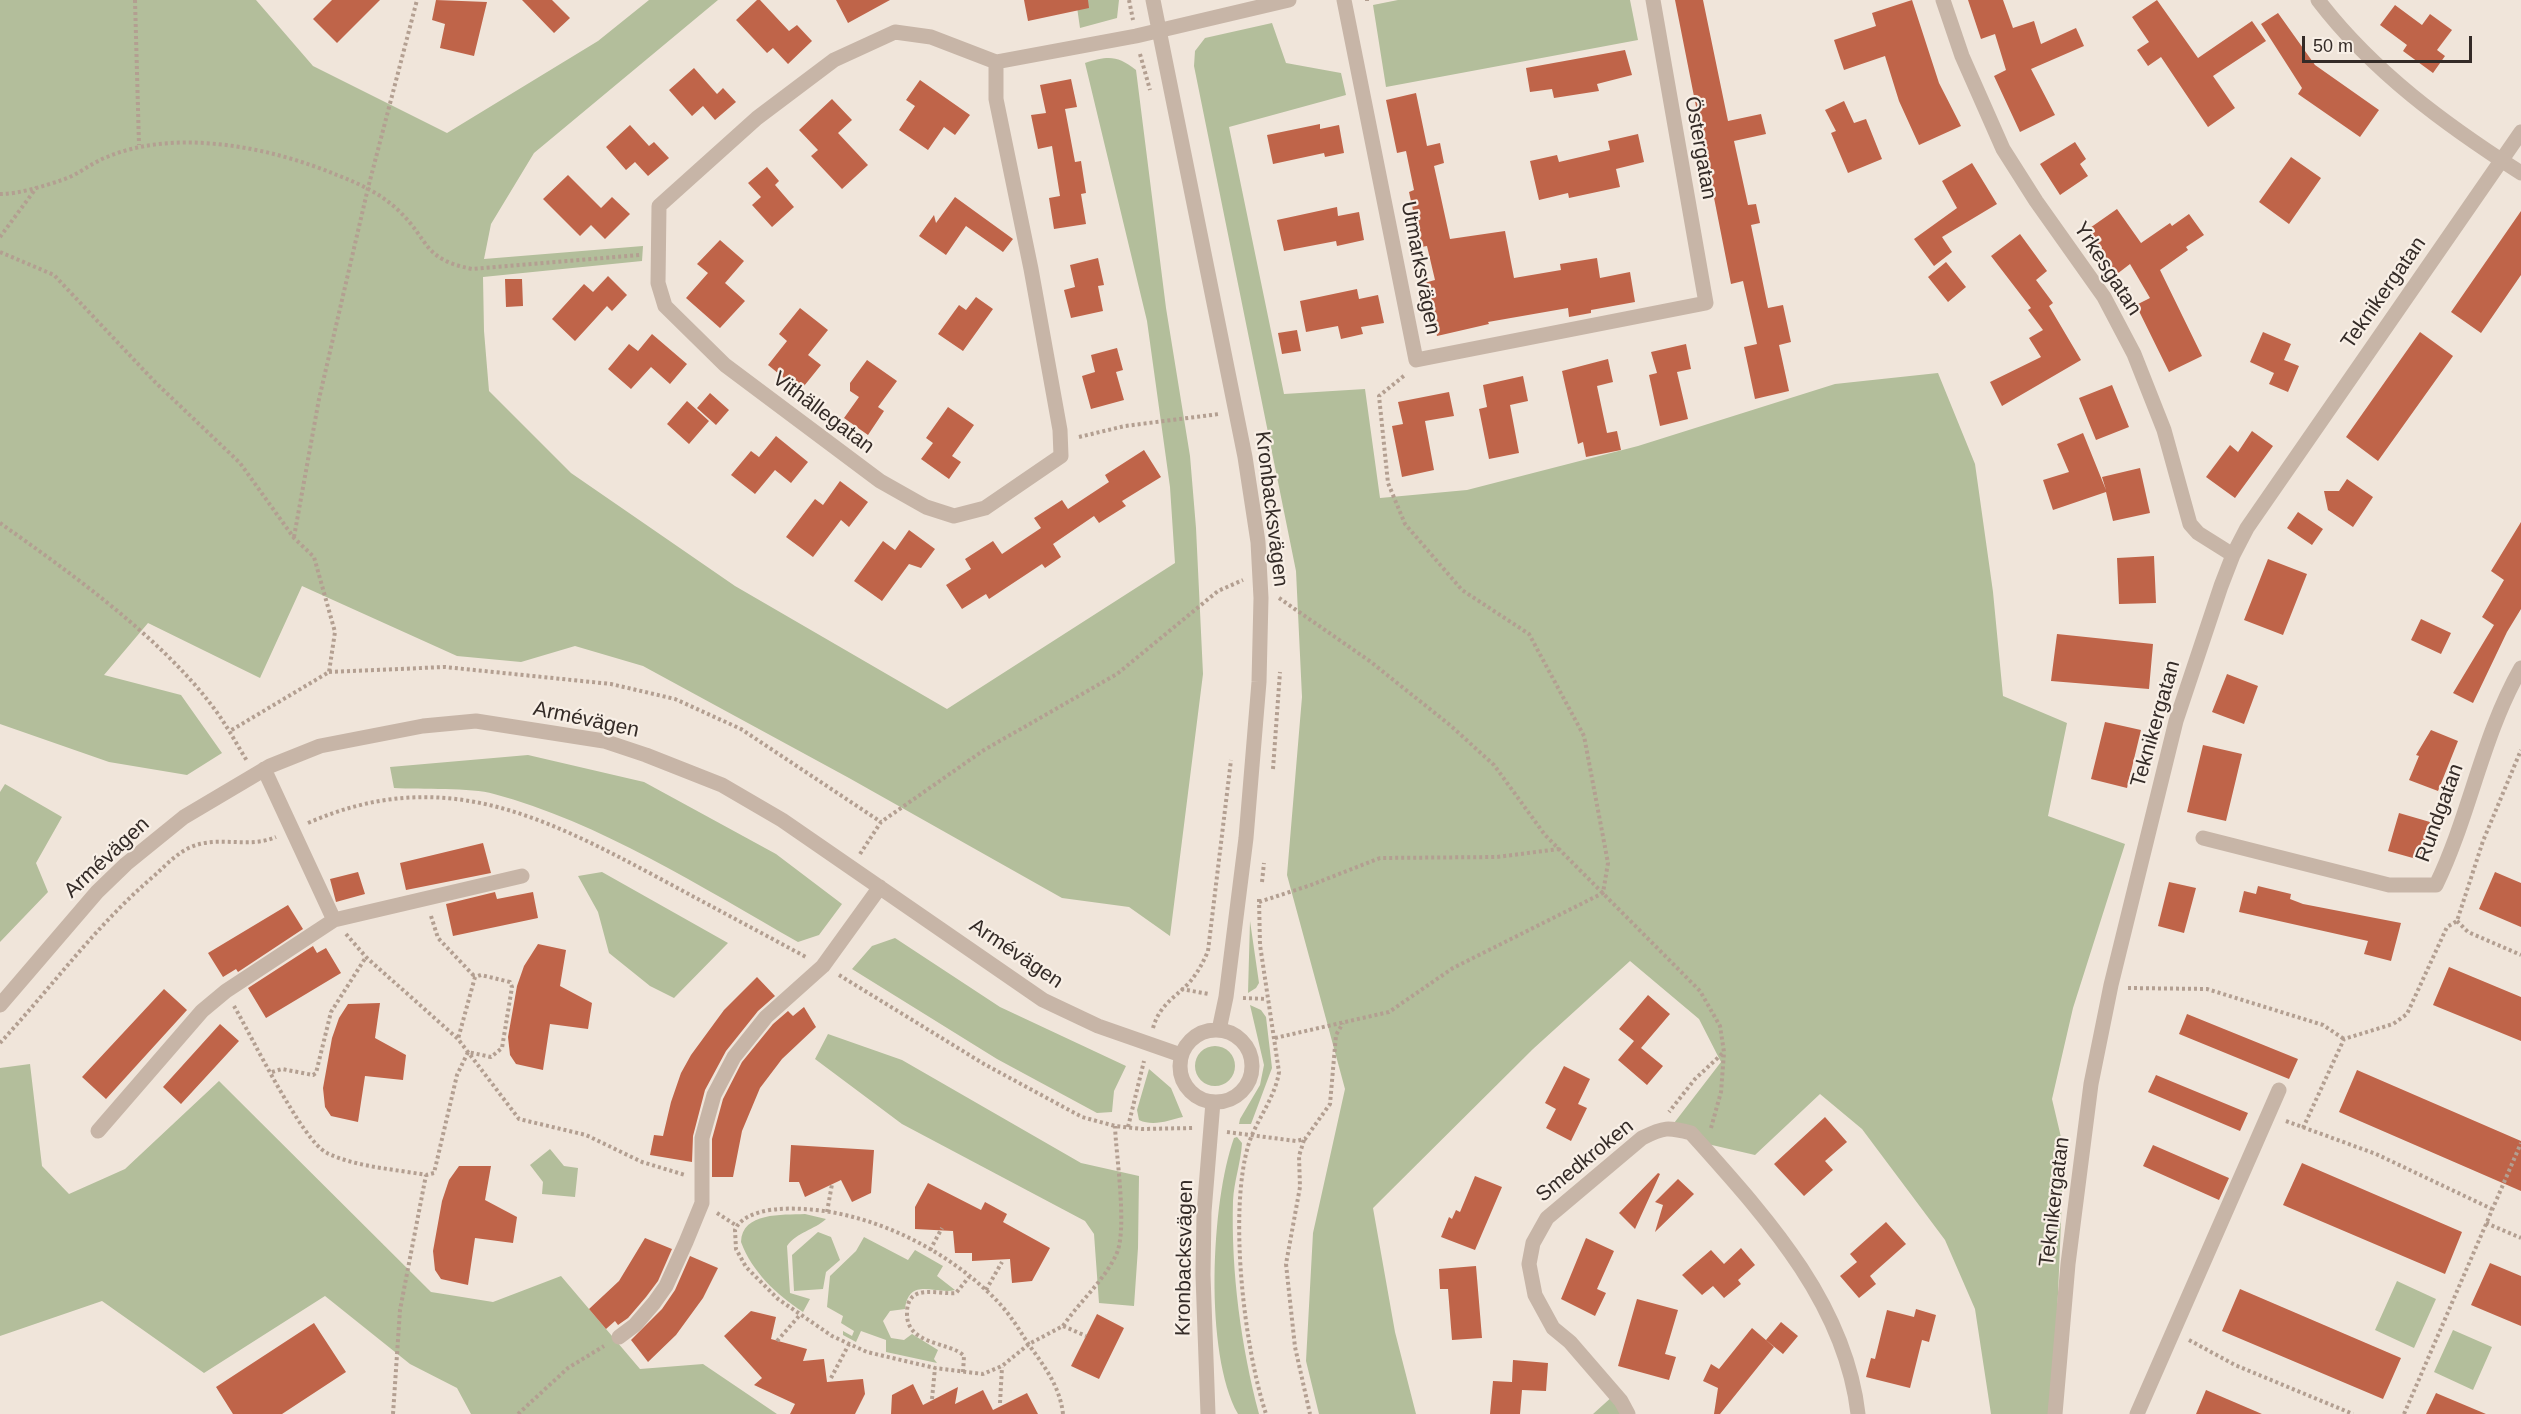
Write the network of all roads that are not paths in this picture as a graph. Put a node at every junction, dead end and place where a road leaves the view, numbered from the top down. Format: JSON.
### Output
{"nodes":[{"id":1,"x":1153,"y":0,"type":"edge"},
{"id":2,"x":1289,"y":0,"type":"edge"},
{"id":3,"x":1344,"y":0,"type":"edge"},
{"id":4,"x":1653,"y":0,"type":"edge"},
{"id":5,"x":1943,"y":0,"type":"edge"},
{"id":6,"x":2319,"y":0,"type":"edge"},
{"id":7,"x":1159,"y":30,"type":"junction"},
{"id":8,"x":996,"y":62,"type":"junction"},
{"id":9,"x":2521,"y":132,"type":"edge"},
{"id":10,"x":2502,"y":160,"type":"junction"},
{"id":11,"x":2521,"y":173,"type":"edge"},
{"id":12,"x":1706,"y":303,"type":"joint"},
{"id":13,"x":2233,"y":555,"type":"junction"},
{"id":14,"x":2521,"y":668,"type":"edge"},
{"id":15,"x":264,"y":769,"type":"junction"},
{"id":16,"x":2203,"y":838,"type":"dead end"},
{"id":17,"x":522,"y":876,"type":"dead end"},
{"id":18,"x":880,"y":887,"type":"junction"},
{"id":19,"x":333,"y":920,"type":"junction"},
{"id":20,"x":0,"y":1005,"type":"edge"},
{"id":21,"x":1219,"y":1030,"type":"junction"},
{"id":22,"x":1181,"y":1055,"type":"junction"},
{"id":23,"x":2279,"y":1090,"type":"dead end"},
{"id":24,"x":1213,"y":1102,"type":"junction"},
{"id":25,"x":98,"y":1131,"type":"dead end"},
{"id":26,"x":619,"y":1336,"type":"road end"},
{"id":27,"x":1208,"y":1414,"type":"edge"},
{"id":28,"x":1628,"y":1414,"type":"edge"},
{"id":29,"x":1858,"y":1414,"type":"edge"},
{"id":30,"x":2055,"y":1414,"type":"edge"},
{"id":31,"x":2137,"y":1414,"type":"edge"}],
"edges":[{"from":1,"to":7,"type":"street","name":"Kronbacksvägen"},
{"from":2,"to":7,"type":"street"},
{"from":3,"to":12,"type":"street","name":"Utmarksvägen"},
{"from":4,"to":12,"type":"street","name":"Östergatan"},
{"from":5,"to":13,"type":"street","name":"Yrkesgatan"},
{"from":6,"to":10,"type":"street"},
{"from":7,"to":8,"type":"street"},
{"from":7,"to":21,"type":"street","name":"Kronbacksvägen"},
{"from":8,"to":8,"type":"street","name":"Vithällegatan"},
{"from":9,"to":10,"type":"street","name":"Teknikergatan"},
{"from":10,"to":11,"type":"street"},
{"from":10,"to":13,"type":"street","name":"Teknikergatan"},
{"from":13,"to":30,"type":"street","name":"Teknikergatan"},
{"from":14,"to":16,"type":"street","name":"Rundgatan"},
{"from":15,"to":18,"type":"street","name":"Armévägen"},
{"from":15,"to":19,"type":"street"},
{"from":15,"to":20,"type":"street","name":"Armévägen"},
{"from":17,"to":19,"type":"street"},
{"from":18,"to":22,"type":"street","name":"Armévägen"},
{"from":18,"to":26,"type":"street"},
{"from":19,"to":25,"type":"street"},
{"from":21,"to":22,"type":"street"},
{"from":21,"to":24,"type":"street"},
{"from":22,"to":24,"type":"street"},
{"from":23,"to":31,"type":"street"},
{"from":24,"to":27,"type":"street","name":"Kronbacksvägen"},
{"from":28,"to":29,"type":"street","name":"Smedkroken"}]}
